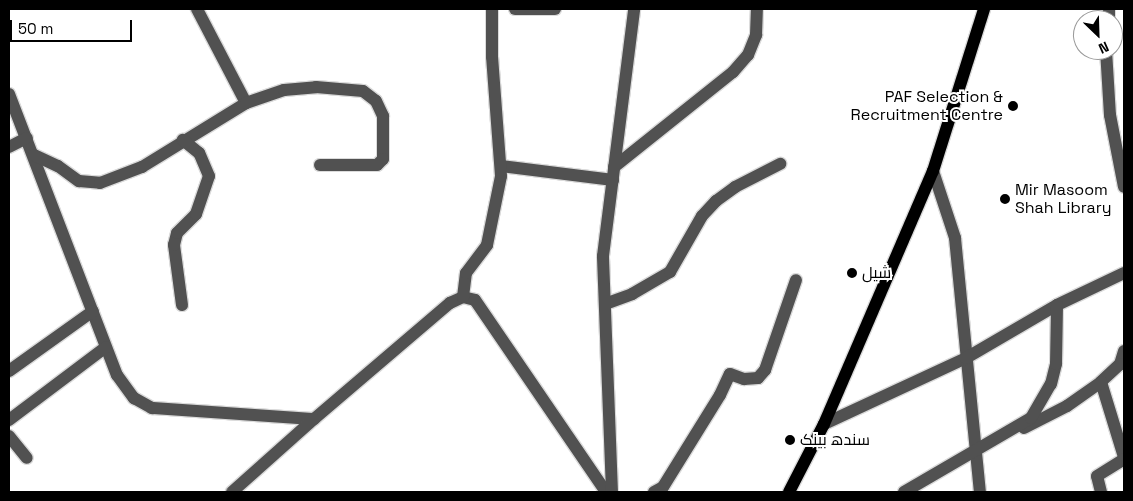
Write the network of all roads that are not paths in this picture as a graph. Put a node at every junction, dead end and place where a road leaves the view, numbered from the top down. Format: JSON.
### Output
{"nodes":[{"id":1,"x":197,"y":9,"type":"edge"},
{"id":2,"x":492,"y":9,"type":"edge"},
{"id":3,"x":515,"y":9,"type":"edge"},
{"id":4,"x":555,"y":9,"type":"edge"},
{"id":5,"x":632,"y":9,"type":"edge"},
{"id":6,"x":757,"y":9,"type":"edge"},
{"id":7,"x":984,"y":9,"type":"edge"},
{"id":8,"x":1107,"y":60,"type":"edge"},
{"id":9,"x":9,"y":94,"type":"edge"},
{"id":10,"x":246,"y":103,"type":"junction"},
{"id":11,"x":27,"y":138,"type":"junction"},
{"id":12,"x":183,"y":140,"type":"junction"},
{"id":13,"x":9,"y":147,"type":"edge"},
{"id":14,"x":34,"y":155,"type":"junction"},
{"id":15,"x":780,"y":164,"type":"dead end"},
{"id":16,"x":320,"y":165,"type":"dead end"},
{"id":17,"x":501,"y":166,"type":"junction"},
{"id":18,"x":933,"y":171,"type":"junction"},
{"id":19,"x":613,"y":174,"type":"junction"},
{"id":20,"x":1124,"y":187,"type":"edge"},
{"id":21,"x":1124,"y":273,"type":"edge"},
{"id":22,"x":796,"y":280,"type":"dead end"},
{"id":23,"x":463,"y":297,"type":"junction"},
{"id":24,"x":605,"y":304,"type":"junction"},
{"id":25,"x":182,"y":305,"type":"dead end"},
{"id":26,"x":1057,"y":305,"type":"junction"},
{"id":27,"x":93,"y":311,"type":"junction"},
{"id":28,"x":106,"y":346,"type":"junction"},
{"id":29,"x":1124,"y":351,"type":"edge"},
{"id":30,"x":966,"y":358,"type":"junction"},
{"id":31,"x":9,"y":371,"type":"edge"},
{"id":32,"x":1101,"y":382,"type":"junction"},
{"id":33,"x":314,"y":418,"type":"junction"},
{"id":34,"x":9,"y":420,"type":"edge"},
{"id":35,"x":824,"y":424,"type":"junction"},
{"id":36,"x":1019,"y":426,"type":"junction"},
{"id":37,"x":9,"y":436,"type":"edge"},
{"id":38,"x":977,"y":452,"type":"junction"},
{"id":39,"x":28,"y":458,"type":"dead end"},
{"id":40,"x":1124,"y":458,"type":"edge"},
{"id":41,"x":232,"y":492,"type":"edge"},
{"id":42,"x":606,"y":492,"type":"edge"},
{"id":43,"x":612,"y":492,"type":"edge"},
{"id":44,"x":654,"y":492,"type":"edge"},
{"id":45,"x":789,"y":492,"type":"edge"},
{"id":46,"x":904,"y":492,"type":"edge"},
{"id":47,"x":980,"y":492,"type":"edge"},
{"id":48,"x":1101,"y":492,"type":"edge"}],
"edges":[{"from":1,"to":10,"type":"street"},
{"from":2,"to":17,"type":"street"},
{"from":3,"to":4,"type":"street"},
{"from":5,"to":19,"type":"street"},
{"from":6,"to":19,"type":"street"},
{"from":7,"to":18,"type":"main road"},
{"from":8,"to":20,"type":"street"},
{"from":9,"to":11,"type":"street"},
{"from":10,"to":12,"type":"street"},
{"from":10,"to":16,"type":"street"},
{"from":11,"to":13,"type":"street"},
{"from":11,"to":14,"type":"street"},
{"from":12,"to":14,"type":"street"},
{"from":12,"to":25,"type":"street"},
{"from":14,"to":27,"type":"street"},
{"from":15,"to":24,"type":"street"},
{"from":17,"to":19,"type":"street"},
{"from":17,"to":23,"type":"street"},
{"from":18,"to":30,"type":"street"},
{"from":18,"to":35,"type":"main road"},
{"from":19,"to":24,"type":"street"},
{"from":21,"to":26,"type":"street"},
{"from":22,"to":44,"type":"street"},
{"from":23,"to":33,"type":"street"},
{"from":23,"to":42,"type":"street"},
{"from":24,"to":43,"type":"street"},
{"from":26,"to":30,"type":"street"},
{"from":26,"to":36,"type":"street"},
{"from":27,"to":28,"type":"street"},
{"from":27,"to":31,"type":"street"},
{"from":28,"to":33,"type":"street"},
{"from":28,"to":34,"type":"street"},
{"from":29,"to":32,"type":"street"},
{"from":30,"to":35,"type":"street"},
{"from":30,"to":38,"type":"street"},
{"from":32,"to":36,"type":"street"},
{"from":32,"to":40,"type":"street"},
{"from":33,"to":41,"type":"street"},
{"from":35,"to":45,"type":"main road"},
{"from":36,"to":38,"type":"street"},
{"from":37,"to":39,"type":"street"},
{"from":38,"to":46,"type":"street"},
{"from":38,"to":47,"type":"street"},
{"from":40,"to":48,"type":"street"}]}
